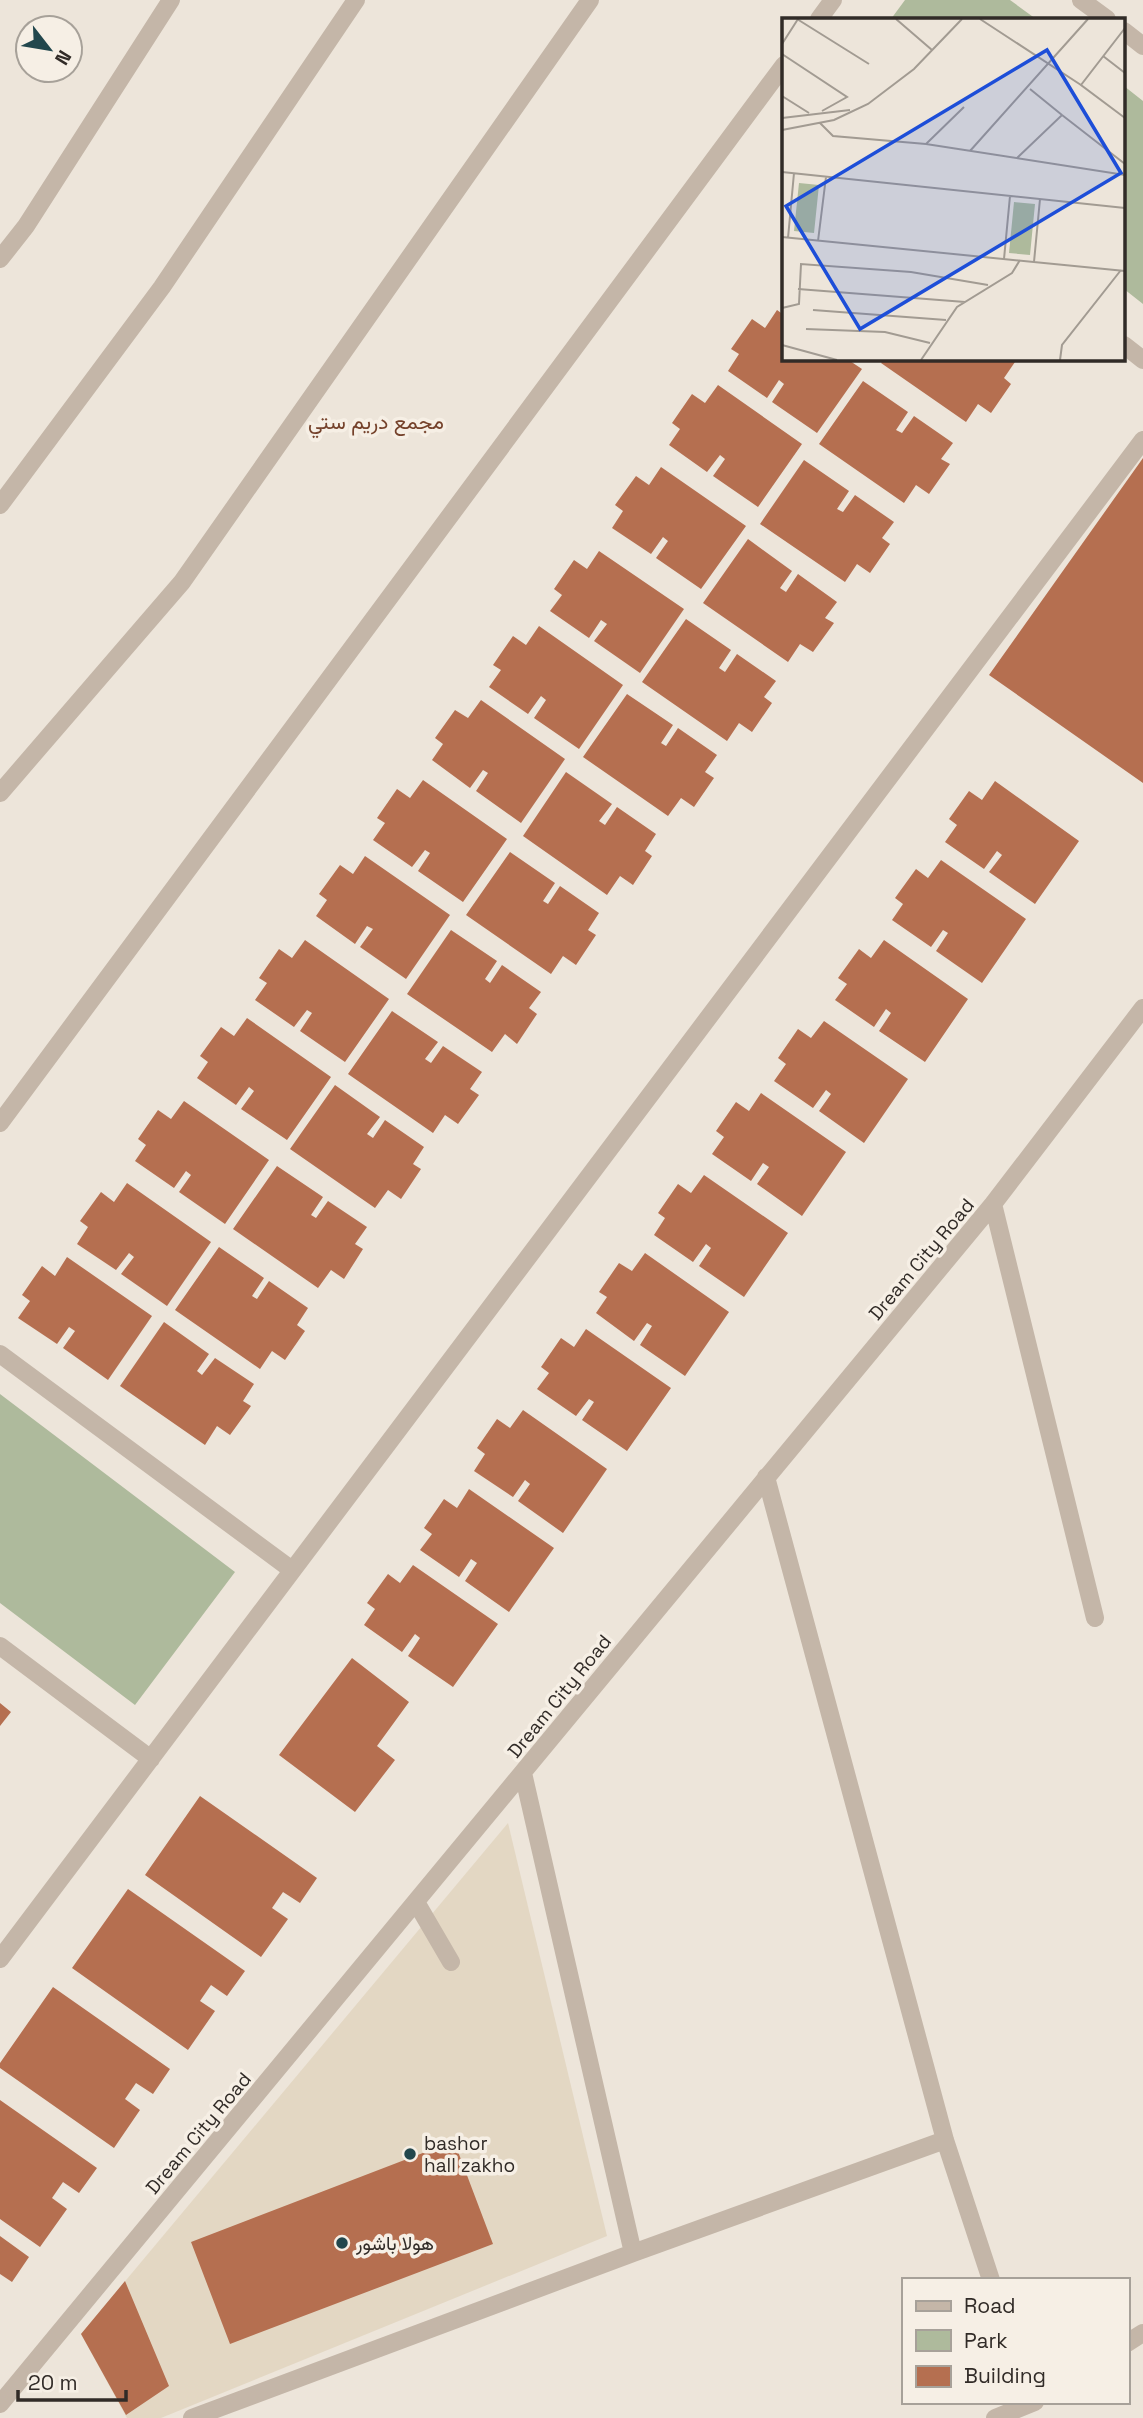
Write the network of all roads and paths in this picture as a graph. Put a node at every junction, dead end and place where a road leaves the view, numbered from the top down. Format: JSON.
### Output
{"nodes":[{"id":1,"x":171,"y":0,"type":"edge"},
{"id":2,"x":356,"y":0,"type":"edge"},
{"id":3,"x":590,"y":0,"type":"edge"},
{"id":4,"x":833,"y":0,"type":"edge"},
{"id":5,"x":1081,"y":0,"type":"edge"},
{"id":6,"x":820,"y":18,"type":"edge"},
{"id":7,"x":1106,"y":18,"type":"edge"},
{"id":8,"x":1126,"y":33,"type":"edge"},
{"id":9,"x":1143,"y":46,"type":"edge"},
{"id":10,"x":781,"y":75,"type":"edge"},
{"id":11,"x":0,"y":258,"type":"edge"},
{"id":12,"x":1126,"y":347,"type":"edge"},
{"id":13,"x":1143,"y":360,"type":"edge"},
{"id":14,"x":1143,"y":440,"type":"edge"},
{"id":15,"x":0,"y":505,"type":"edge"},
{"id":16,"x":0,"y":793,"type":"edge"},
{"id":17,"x":1143,"y":1008,"type":"edge"},
{"id":18,"x":0,"y":1123,"type":"edge"},
{"id":19,"x":993,"y":1204,"type":"junction"},
{"id":20,"x":0,"y":1354,"type":"edge"},
{"id":21,"x":766,"y":1477,"type":"junction"},
{"id":22,"x":292,"y":1570,"type":"junction"},
{"id":23,"x":1095,"y":1618,"type":"dead end"},
{"id":24,"x":0,"y":1646,"type":"edge"},
{"id":25,"x":151,"y":1759,"type":"junction"},
{"id":26,"x":523,"y":1773,"type":"junction"},
{"id":27,"x":416,"y":1902,"type":"junction"},
{"id":28,"x":0,"y":1959,"type":"edge"},
{"id":29,"x":451,"y":1962,"type":"dead end"},
{"id":30,"x":945,"y":2140,"type":"junction"},
{"id":31,"x":633,"y":2253,"type":"junction"},
{"id":32,"x":989,"y":2278,"type":"edge"},
{"id":33,"x":0,"y":2404,"type":"edge"},
{"id":34,"x":1035,"y":2406,"type":"edge"},
{"id":35,"x":192,"y":2418,"type":"edge"},
{"id":36,"x":995,"y":2418,"type":"edge"}],
"edges":[{"from":1,"to":11,"type":"street"},
{"from":2,"to":15,"type":"street"},
{"from":3,"to":16,"type":"street"},
{"from":4,"to":6,"type":"street"},
{"from":5,"to":7,"type":"street"},
{"from":8,"to":9,"type":"street"},
{"from":10,"to":18,"type":"street"},
{"from":12,"to":13,"type":"street"},
{"from":14,"to":22,"type":"street"},
{"from":17,"to":19,"type":"street","name":"Dream City Road"},
{"from":19,"to":21,"type":"street","name":"Dream City Road"},
{"from":19,"to":23,"type":"street"},
{"from":20,"to":22,"type":"street"},
{"from":21,"to":26,"type":"street","name":"Dream City Road"},
{"from":21,"to":30,"type":"street"},
{"from":22,"to":25,"type":"street"},
{"from":24,"to":25,"type":"street"},
{"from":25,"to":28,"type":"street"},
{"from":26,"to":27,"type":"street","name":"Dream City Road"},
{"from":26,"to":31,"type":"street"},
{"from":27,"to":29,"type":"street"},
{"from":27,"to":33,"type":"street","name":"Dream City Road"},
{"from":30,"to":31,"type":"street"},
{"from":30,"to":32,"type":"street"},
{"from":31,"to":35,"type":"street"},
{"from":34,"to":36,"type":"street"}]}
